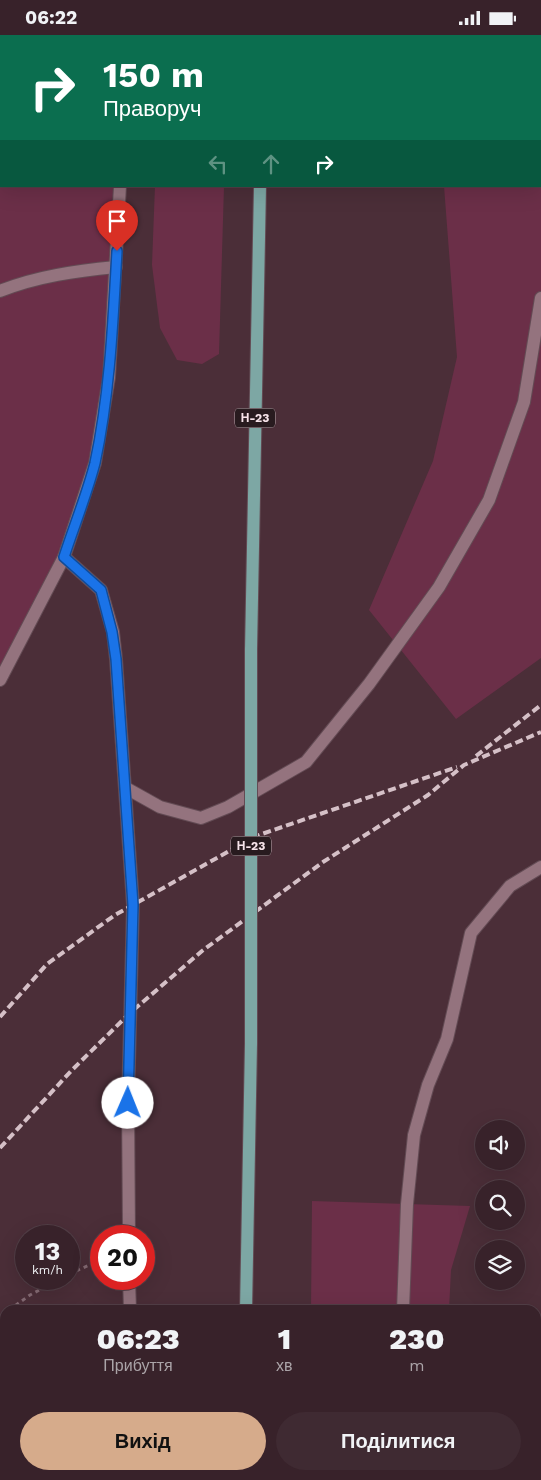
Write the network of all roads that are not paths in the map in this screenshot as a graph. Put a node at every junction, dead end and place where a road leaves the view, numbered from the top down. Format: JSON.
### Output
{"nodes":[{"id":1,"x":120,"y":187,"type":"edge"},
{"id":2,"x":260,"y":187,"type":"edge"},
{"id":3,"x":116,"y":267,"type":"junction"},
{"id":4,"x":0,"y":291,"type":"edge"},
{"id":5,"x":541,"y":298,"type":"edge"},
{"id":6,"x":536,"y":356,"type":"edge"},
{"id":7,"x":64,"y":557,"type":"junction"},
{"id":8,"x":0,"y":680,"type":"edge"},
{"id":9,"x":126,"y":788,"type":"junction"},
{"id":10,"x":541,"y":867,"type":"edge"},
{"id":11,"x":129,"y":1225,"type":"edge"},
{"id":12,"x":129,"y":1290,"type":"edge"},
{"id":13,"x":130,"y":1305,"type":"edge"},
{"id":14,"x":246,"y":1305,"type":"edge"},
{"id":15,"x":403,"y":1305,"type":"edge"}],
"edges":[{"from":1,"to":3,"type":"lane"},
{"from":2,"to":14,"type":"main road","number":"Н-23","bridge":true},
{"from":3,"to":4,"type":"lane"},
{"from":3,"to":7,"type":"lane"},
{"from":5,"to":6,"type":"lane"},
{"from":6,"to":9,"type":"lane"},
{"from":7,"to":8,"type":"lane"},
{"from":7,"to":9,"type":"lane"},
{"from":9,"to":11,"type":"lane"},
{"from":10,"to":15,"type":"lane"},
{"from":12,"to":13,"type":"lane"}]}
